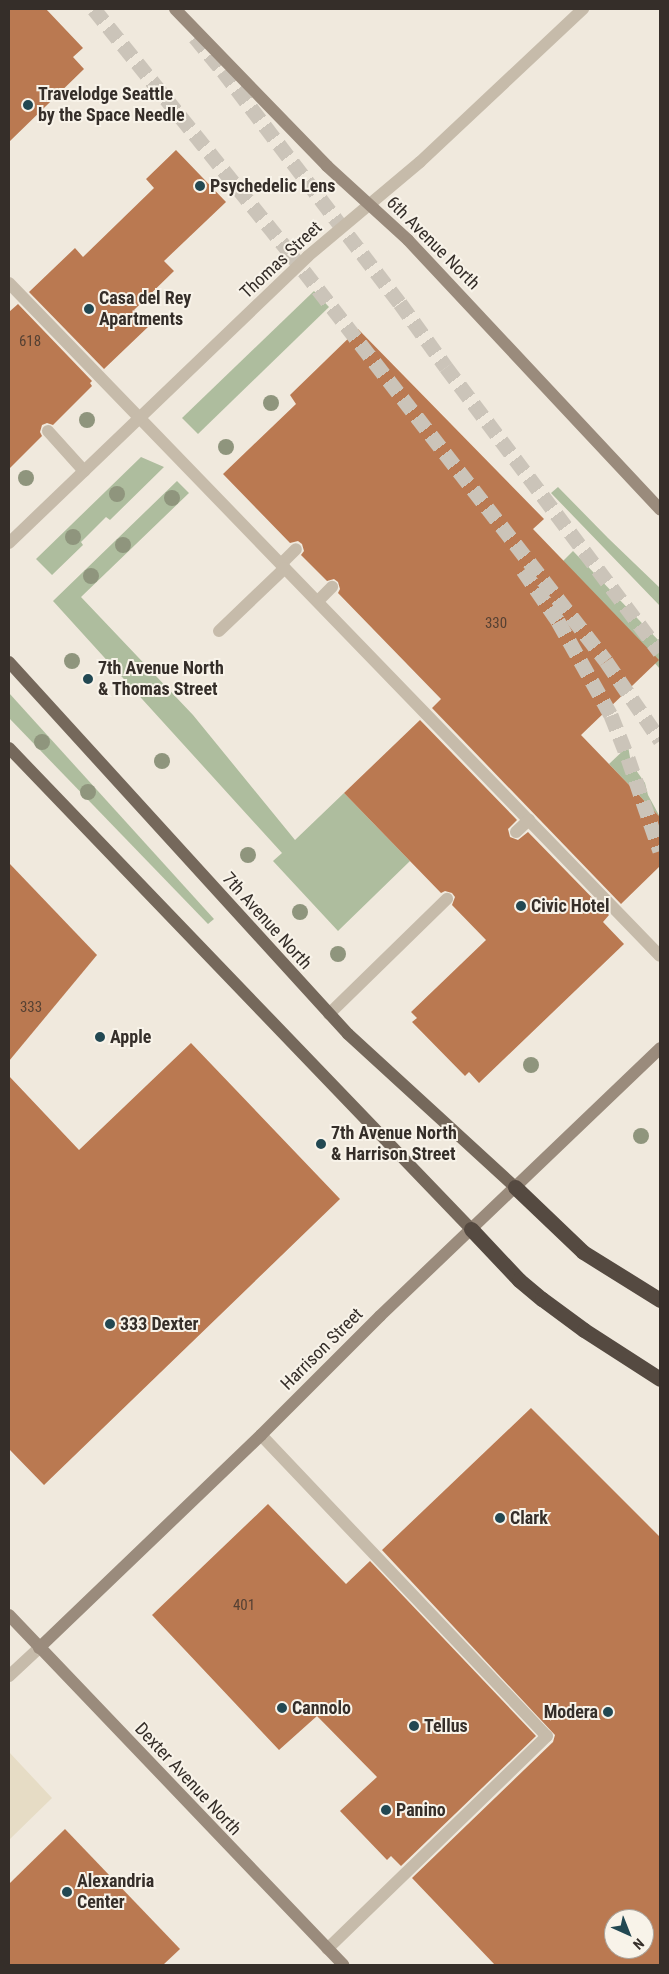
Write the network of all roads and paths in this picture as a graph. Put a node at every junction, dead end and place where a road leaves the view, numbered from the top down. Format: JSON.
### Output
{"nodes":[{"id":1,"x":175,"y":9,"type":"edge"},
{"id":2,"x":583,"y":9,"type":"edge"},
{"id":3,"x":369,"y":205,"type":"junction"},
{"id":4,"x":9,"y":283,"type":"edge"},
{"id":5,"x":140,"y":417,"type":"junction"},
{"id":6,"x":48,"y":431,"type":"dead end"},
{"id":7,"x":84,"y":471,"type":"junction"},
{"id":8,"x":660,"y":509,"type":"edge"},
{"id":9,"x":9,"y":543,"type":"edge"},
{"id":10,"x":296,"y":549,"type":"dead end"},
{"id":11,"x":283,"y":566,"type":"junction"},
{"id":12,"x":332,"y":587,"type":"dead end"},
{"id":13,"x":318,"y":601,"type":"junction"},
{"id":14,"x":219,"y":632,"type":"dead end"},
{"id":15,"x":9,"y":662,"type":"edge"},
{"id":16,"x":9,"y":748,"type":"edge"},
{"id":17,"x":529,"y":820,"type":"junction"},
{"id":18,"x":516,"y":832,"type":"dead end"},
{"id":19,"x":447,"y":899,"type":"dead end"},
{"id":20,"x":660,"y":956,"type":"edge"},
{"id":21,"x":328,"y":1014,"type":"junction"},
{"id":22,"x":660,"y":1048,"type":"edge"},
{"id":23,"x":515,"y":1187,"type":"junction"},
{"id":24,"x":471,"y":1229,"type":"junction"},
{"id":25,"x":660,"y":1300,"type":"edge"},
{"id":26,"x":660,"y":1379,"type":"edge"},
{"id":27,"x":261,"y":1435,"type":"junction"},
{"id":28,"x":9,"y":1616,"type":"edge"},
{"id":29,"x":39,"y":1648,"type":"junction"},
{"id":30,"x":9,"y":1676,"type":"edge"},
{"id":31,"x":327,"y":1949,"type":"junction"},
{"id":32,"x":342,"y":1965,"type":"edge"}],
"edges":[{"from":1,"to":3,"type":"main road","name":"6th Avenue North"},
{"from":2,"to":3,"type":"street","name":"Thomas Street"},
{"from":3,"to":5,"type":"street","name":"Thomas Street"},
{"from":3,"to":8,"type":"main road","name":"6th Avenue North"},
{"from":4,"to":5,"type":"street"},
{"from":5,"to":7,"type":"street","name":"Thomas Street"},
{"from":5,"to":11,"type":"street"},
{"from":6,"to":7,"type":"street"},
{"from":7,"to":9,"type":"street","name":"Thomas Street"},
{"from":10,"to":11,"type":"street"},
{"from":11,"to":13,"type":"street"},
{"from":11,"to":14,"type":"street"},
{"from":12,"to":13,"type":"street"},
{"from":13,"to":17,"type":"street"},
{"from":15,"to":21,"type":"main road","name":"7th Avenue North"},
{"from":16,"to":24,"type":"main road"},
{"from":17,"to":18,"type":"street"},
{"from":17,"to":20,"type":"street"},
{"from":19,"to":21,"type":"street"},
{"from":21,"to":23,"type":"main road","name":"7th Avenue North"},
{"from":22,"to":23,"type":"main road","name":"Harrison Street"},
{"from":23,"to":24,"type":"main road","name":"Harrison Street"},
{"from":23,"to":25,"type":"highway"},
{"from":24,"to":26,"type":"highway"},
{"from":24,"to":27,"type":"main road","name":"Harrison Street"},
{"from":27,"to":29,"type":"main road","name":"Harrison Street"},
{"from":27,"to":31,"type":"street"},
{"from":28,"to":29,"type":"main road","name":"Dexter Avenue North"},
{"from":29,"to":30,"type":"street","name":"Harrison Street"},
{"from":29,"to":31,"type":"main road","name":"Dexter Avenue North"},
{"from":31,"to":32,"type":"main road","name":"Dexter Avenue North"}]}
